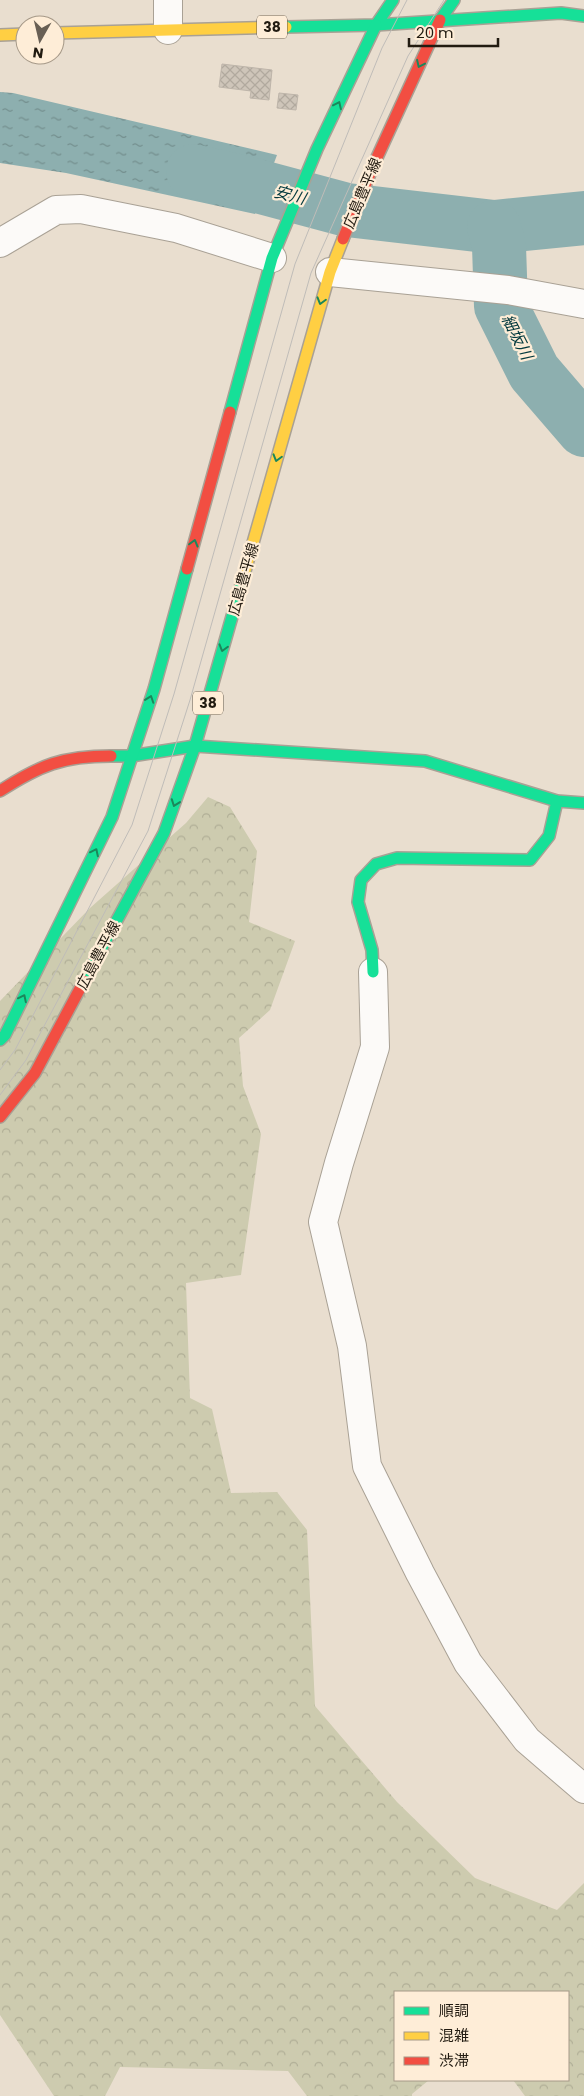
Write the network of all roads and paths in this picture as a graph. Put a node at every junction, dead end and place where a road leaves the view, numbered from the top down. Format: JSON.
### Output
{"nodes":[{"id":1,"x":168,"y":0,"type":"edge"},
{"id":2,"x":393,"y":0,"type":"edge"},
{"id":3,"x":454,"y":0,"type":"edge"},
{"id":4,"x":584,"y":16,"type":"edge"},
{"id":5,"x":440,"y":20,"type":"junction"},
{"id":6,"x":376,"y":25,"type":"junction"},
{"id":7,"x":168,"y":30,"type":"junction"},
{"id":8,"x":65,"y":33,"type":"edge"},
{"id":9,"x":15,"y":34,"type":"edge"},
{"id":10,"x":0,"y":35,"type":"edge"},
{"id":11,"x":0,"y":243,"type":"edge"},
{"id":12,"x":276,"y":251,"type":"junction"},
{"id":13,"x":333,"y":263,"type":"junction"},
{"id":14,"x":571,"y":302,"type":"edge"},
{"id":15,"x":196,"y":746,"type":"junction"},
{"id":16,"x":131,"y":756,"type":"junction"},
{"id":17,"x":0,"y":791,"type":"edge"},
{"id":18,"x":557,"y":801,"type":"junction"},
{"id":19,"x":584,"y":802,"type":"edge"},
{"id":20,"x":373,"y":972,"type":"joint"},
{"id":21,"x":0,"y":1040,"type":"edge"},
{"id":22,"x":0,"y":1117,"type":"edge"},
{"id":23,"x":584,"y":1789,"type":"edge"}],
"edges":[{"from":1,"to":7,"type":"street"},
{"from":2,"to":6,"type":"main road"},
{"from":3,"to":5,"type":"main road","name":"広島豊平線"},
{"from":4,"to":5,"type":"main road","number":"38"},
{"from":5,"to":6,"type":"main road","number":"38"},
{"from":5,"to":13,"type":"main road","name":"広島豊平線","number":"38","one_way":true},
{"from":6,"to":7,"type":"main road","number":"38"},
{"from":12,"to":6,"type":"main road","one_way":true},
{"from":7,"to":8,"type":"main road","number":"38"},
{"from":9,"to":10,"type":"main road"},
{"from":11,"to":12,"type":"street"},
{"from":16,"to":12,"type":"main road","one_way":true},
{"from":13,"to":14,"type":"street"},
{"from":13,"to":15,"type":"main road","name":"広島豊平線","number":"38","one_way":true},
{"from":15,"to":16,"type":"main road"},
{"from":15,"to":18,"type":"main road"},
{"from":15,"to":22,"type":"main road","name":"広島豊平線","number":"38","one_way":true},
{"from":16,"to":17,"type":"main road"},
{"from":21,"to":16,"type":"main road","one_way":true},
{"from":18,"to":19,"type":"main road"},
{"from":18,"to":20,"type":"main road"},
{"from":20,"to":23,"type":"street"}]}
